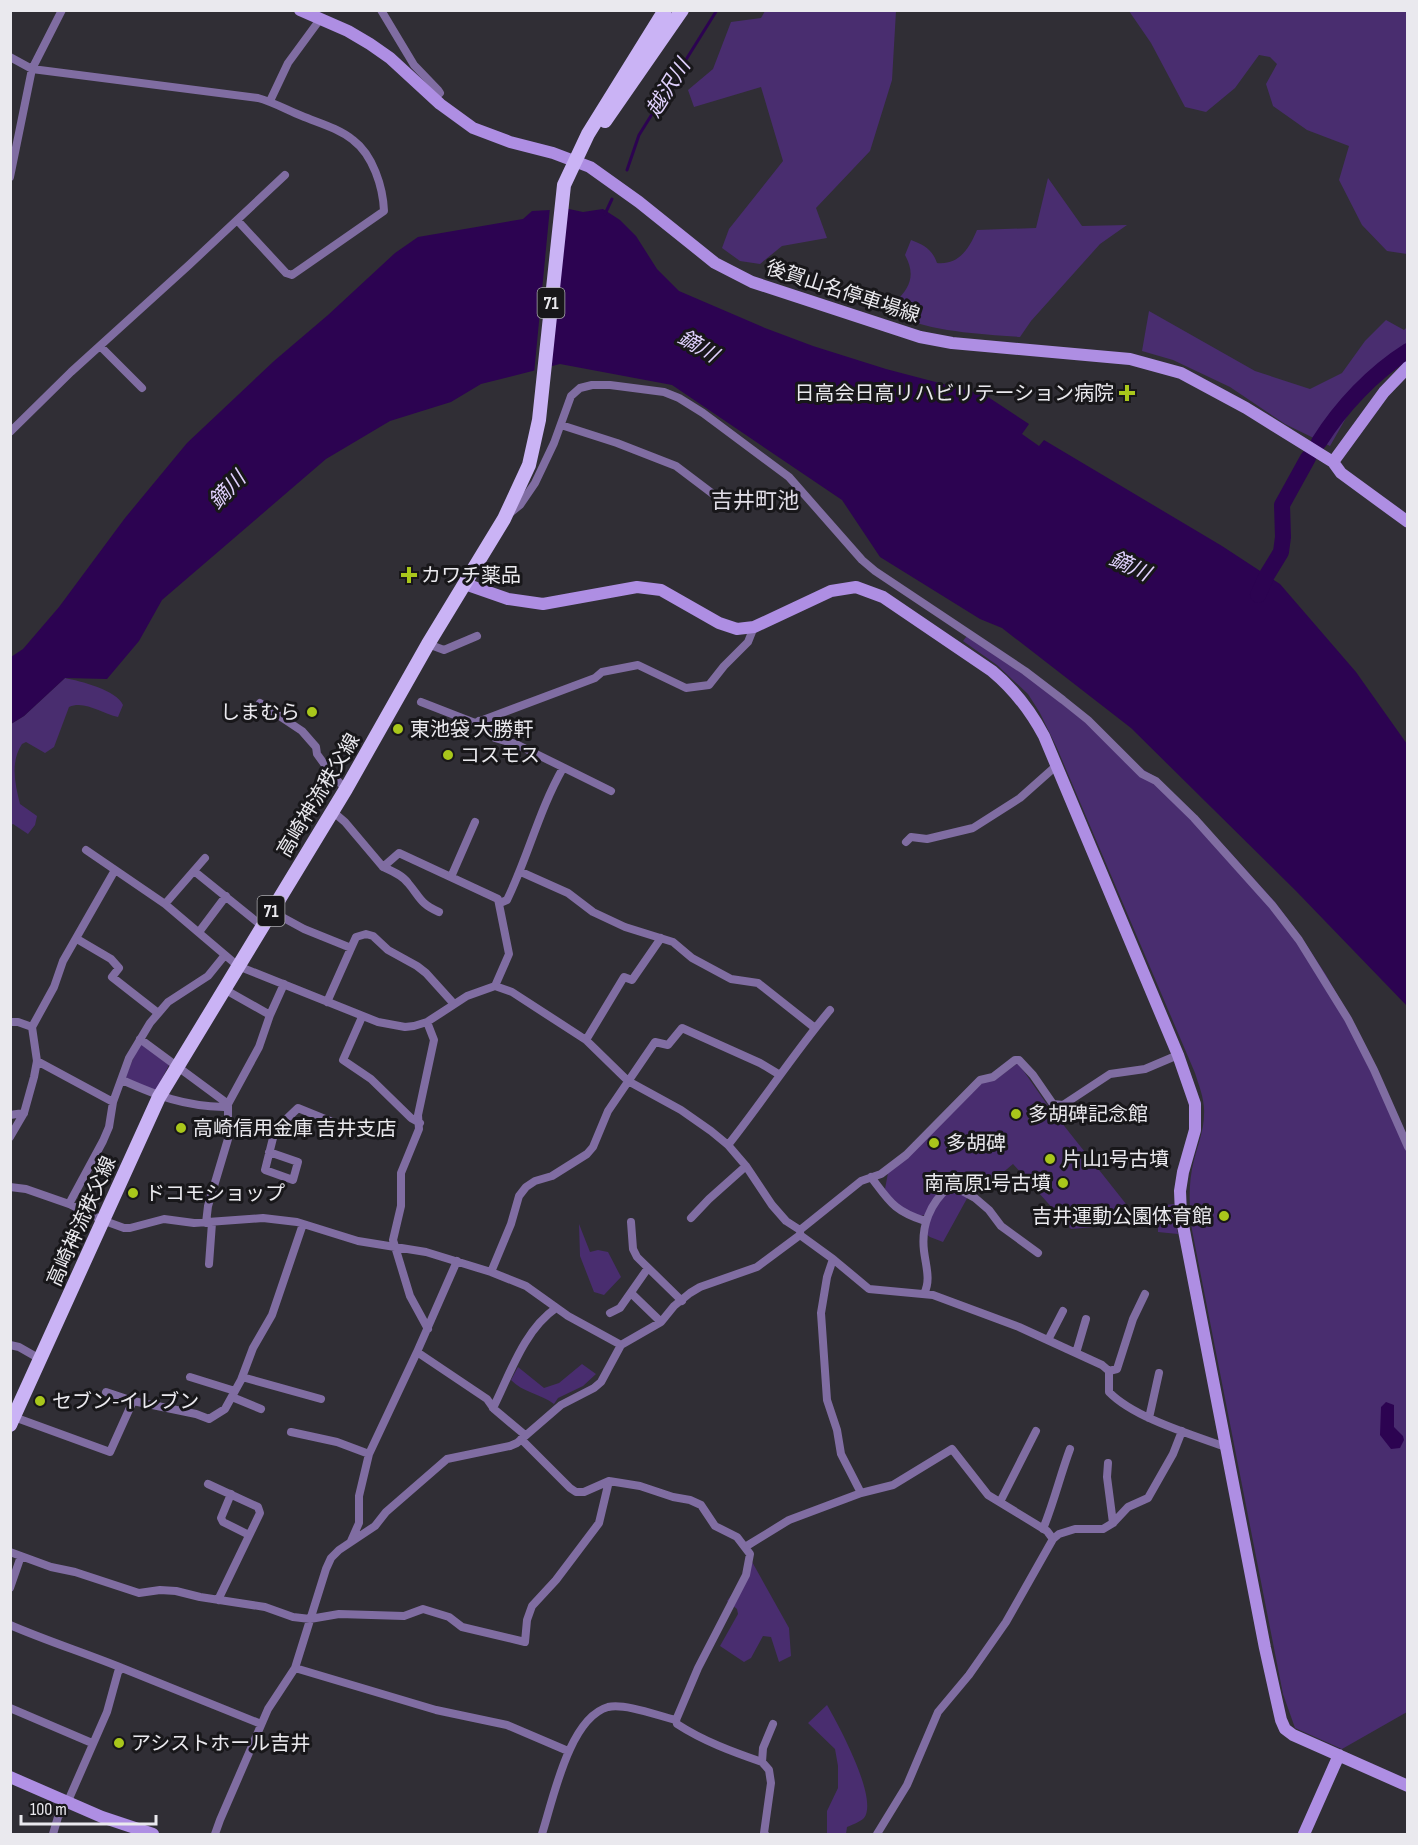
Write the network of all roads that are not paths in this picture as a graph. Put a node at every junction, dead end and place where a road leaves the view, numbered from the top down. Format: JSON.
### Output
{"nodes":[{"id":1,"x":62,"y":10,"type":"edge"},
{"id":2,"x":300,"y":10,"type":"edge"},
{"id":3,"x":381,"y":10,"type":"edge"},
{"id":4,"x":665,"y":10,"type":"edge"},
{"id":5,"x":682,"y":10,"type":"edge"},
{"id":6,"x":321,"y":18,"type":"junction"},
{"id":7,"x":10,"y":57,"type":"edge"},
{"id":8,"x":32,"y":69,"type":"junction"},
{"id":9,"x":434,"y":99,"type":"junction"},
{"id":10,"x":270,"y":101,"type":"junction"},
{"id":11,"x":575,"y":161,"type":"junction"},
{"id":12,"x":285,"y":175,"type":"dead end"},
{"id":13,"x":10,"y":177,"type":"edge"},
{"id":14,"x":237,"y":220,"type":"junction"},
{"id":15,"x":100,"y":346,"type":"junction"},
{"id":16,"x":1407,"y":368,"type":"edge"},
{"id":17,"x":142,"y":388,"type":"dead end"},
{"id":18,"x":561,"y":424,"type":"junction"},
{"id":19,"x":10,"y":432,"type":"edge"},
{"id":20,"x":1333,"y":462,"type":"junction"},
{"id":21,"x":713,"y":494,"type":"dead end"},
{"id":22,"x":504,"y":519,"type":"junction"},
{"id":23,"x":1407,"y":522,"type":"edge"},
{"id":24,"x":465,"y":584,"type":"junction"},
{"id":25,"x":754,"y":627,"type":"junction"},
{"id":26,"x":477,"y":636,"type":"dead end"},
{"id":27,"x":428,"y":644,"type":"junction"},
{"id":28,"x":422,"y":702,"type":"dead end"},
{"id":29,"x":260,"y":703,"type":"dead end"},
{"id":30,"x":479,"y":722,"type":"junction"},
{"id":31,"x":1056,"y":766,"type":"junction"},
{"id":32,"x":563,"y":768,"type":"junction"},
{"id":33,"x":346,"y":789,"type":"junction"},
{"id":34,"x":611,"y":791,"type":"dead end"},
{"id":35,"x":332,"y":811,"type":"junction"},
{"id":36,"x":475,"y":822,"type":"dead end"},
{"id":37,"x":906,"y":842,"type":"dead end"},
{"id":38,"x":86,"y":850,"type":"dead end"},
{"id":39,"x":205,"y":858,"type":"dead end"},
{"id":40,"x":383,"y":867,"type":"junction"},
{"id":41,"x":115,"y":870,"type":"junction"},
{"id":42,"x":194,"y":871,"type":"junction"},
{"id":43,"x":521,"y":872,"type":"junction"},
{"id":44,"x":451,"y":878,"type":"junction"},
{"id":45,"x":226,"y":896,"type":"junction"},
{"id":46,"x":500,"y":903,"type":"junction"},
{"id":47,"x":165,"y":904,"type":"junction"},
{"id":48,"x":271,"y":911,"type":"junction"},
{"id":49,"x":439,"y":912,"type":"dead end"},
{"id":50,"x":262,"y":926,"type":"junction"},
{"id":51,"x":199,"y":932,"type":"junction"},
{"id":52,"x":662,"y":938,"type":"junction"},
{"id":53,"x":76,"y":939,"type":"junction"},
{"id":54,"x":351,"y":948,"type":"junction"},
{"id":55,"x":225,"y":955,"type":"junction"},
{"id":56,"x":238,"y":966,"type":"junction"},
{"id":57,"x":284,"y":984,"type":"junction"},
{"id":58,"x":495,"y":986,"type":"junction"},
{"id":59,"x":224,"y":989,"type":"junction"},
{"id":60,"x":327,"y":1002,"type":"junction"},
{"id":61,"x":454,"y":1004,"type":"junction"},
{"id":62,"x":830,"y":1010,"type":"dead end"},
{"id":63,"x":158,"y":1012,"type":"junction"},
{"id":64,"x":270,"y":1016,"type":"junction"},
{"id":65,"x":362,"y":1017,"type":"junction"},
{"id":66,"x":10,"y":1022,"type":"edge"},
{"id":67,"x":427,"y":1022,"type":"junction"},
{"id":68,"x":32,"y":1027,"type":"junction"},
{"id":69,"x":815,"y":1028,"type":"junction"},
{"id":70,"x":140,"y":1039,"type":"junction"},
{"id":71,"x":586,"y":1040,"type":"junction"},
{"id":72,"x":1178,"y":1054,"type":"junction"},
{"id":73,"x":37,"y":1061,"type":"junction"},
{"id":74,"x":176,"y":1065,"type":"junction"},
{"id":75,"x":780,"y":1075,"type":"junction"},
{"id":76,"x":122,"y":1080,"type":"junction"},
{"id":77,"x":628,"y":1081,"type":"junction"},
{"id":78,"x":159,"y":1097,"type":"junction"},
{"id":79,"x":113,"y":1102,"type":"junction"},
{"id":80,"x":228,"y":1104,"type":"junction"},
{"id":81,"x":24,"y":1113,"type":"junction"},
{"id":82,"x":10,"y":1115,"type":"edge"},
{"id":83,"x":330,"y":1121,"type":"dead end"},
{"id":84,"x":228,"y":1123,"type":"junction"},
{"id":85,"x":420,"y":1123,"type":"junction"},
{"id":86,"x":275,"y":1130,"type":"junction"},
{"id":87,"x":10,"y":1137,"type":"edge"},
{"id":88,"x":728,"y":1145,"type":"junction"},
{"id":89,"x":1407,"y":1147,"type":"edge"},
{"id":90,"x":269,"y":1152,"type":"dead end"},
{"id":91,"x":746,"y":1167,"type":"junction"},
{"id":92,"x":871,"y":1178,"type":"junction"},
{"id":93,"x":10,"y":1187,"type":"edge"},
{"id":94,"x":69,"y":1204,"type":"junction"},
{"id":95,"x":691,"y":1218,"type":"dead end"},
{"id":96,"x":102,"y":1220,"type":"junction"},
{"id":97,"x":925,"y":1221,"type":"junction"},
{"id":98,"x":631,"y":1222,"type":"dead end"},
{"id":99,"x":209,"y":1223,"type":"junction"},
{"id":100,"x":303,"y":1224,"type":"junction"},
{"id":101,"x":800,"y":1232,"type":"junction"},
{"id":102,"x":393,"y":1246,"type":"junction"},
{"id":103,"x":1038,"y":1253,"type":"dead end"},
{"id":104,"x":834,"y":1259,"type":"junction"},
{"id":105,"x":457,"y":1261,"type":"junction"},
{"id":106,"x":209,"y":1264,"type":"dead end"},
{"id":107,"x":648,"y":1268,"type":"junction"},
{"id":108,"x":491,"y":1272,"type":"junction"},
{"id":109,"x":632,"y":1294,"type":"junction"},
{"id":110,"x":924,"y":1294,"type":"junction"},
{"id":111,"x":1145,"y":1294,"type":"dead end"},
{"id":112,"x":682,"y":1301,"type":"junction"},
{"id":113,"x":556,"y":1308,"type":"junction"},
{"id":114,"x":1063,"y":1311,"type":"dead end"},
{"id":115,"x":610,"y":1312,"type":"dead end"},
{"id":116,"x":1086,"y":1319,"type":"dead end"},
{"id":117,"x":661,"y":1322,"type":"junction"},
{"id":118,"x":428,"y":1329,"type":"junction"},
{"id":119,"x":1048,"y":1340,"type":"junction"},
{"id":120,"x":10,"y":1345,"type":"edge"},
{"id":121,"x":621,"y":1345,"type":"junction"},
{"id":122,"x":417,"y":1352,"type":"junction"},
{"id":123,"x":1076,"y":1353,"type":"junction"},
{"id":124,"x":40,"y":1359,"type":"junction"},
{"id":125,"x":1108,"y":1371,"type":"junction"},
{"id":126,"x":1159,"y":1373,"type":"dead end"},
{"id":127,"x":190,"y":1377,"type":"dead end"},
{"id":128,"x":242,"y":1377,"type":"junction"},
{"id":129,"x":106,"y":1392,"type":"dead end"},
{"id":130,"x":233,"y":1394,"type":"junction"},
{"id":131,"x":321,"y":1399,"type":"dead end"},
{"id":132,"x":133,"y":1401,"type":"junction"},
{"id":133,"x":493,"y":1408,"type":"junction"},
{"id":134,"x":261,"y":1409,"type":"dead end"},
{"id":135,"x":1149,"y":1418,"type":"junction"},
{"id":136,"x":12,"y":1421,"type":"edge"},
{"id":137,"x":1035,"y":1431,"type":"dead end"},
{"id":138,"x":1182,"y":1431,"type":"junction"},
{"id":139,"x":291,"y":1432,"type":"dead end"},
{"id":140,"x":523,"y":1437,"type":"junction"},
{"id":141,"x":1228,"y":1448,"type":"junction"},
{"id":142,"x":1070,"y":1449,"type":"dead end"},
{"id":143,"x":369,"y":1454,"type":"junction"},
{"id":144,"x":1108,"y":1463,"type":"dead end"},
{"id":145,"x":609,"y":1481,"type":"junction"},
{"id":146,"x":208,"y":1484,"type":"dead end"},
{"id":147,"x":861,"y":1493,"type":"junction"},
{"id":148,"x":231,"y":1494,"type":"junction"},
{"id":149,"x":1000,"y":1502,"type":"junction"},
{"id":150,"x":1113,"y":1523,"type":"junction"},
{"id":151,"x":1043,"y":1529,"type":"junction"},
{"id":152,"x":249,"y":1535,"type":"junction"},
{"id":153,"x":1053,"y":1539,"type":"junction"},
{"id":154,"x":351,"y":1541,"type":"junction"},
{"id":155,"x":745,"y":1547,"type":"junction"},
{"id":156,"x":10,"y":1552,"type":"edge"},
{"id":157,"x":21,"y":1556,"type":"junction"},
{"id":158,"x":10,"y":1588,"type":"edge"},
{"id":159,"x":218,"y":1600,"type":"junction"},
{"id":160,"x":310,"y":1618,"type":"junction"},
{"id":161,"x":10,"y":1625,"type":"edge"},
{"id":162,"x":122,"y":1668,"type":"junction"},
{"id":163,"x":295,"y":1668,"type":"junction"},
{"id":164,"x":10,"y":1708,"type":"edge"},
{"id":165,"x":676,"y":1720,"type":"junction"},
{"id":166,"x":261,"y":1724,"type":"junction"},
{"id":167,"x":773,"y":1725,"type":"dead end"},
{"id":168,"x":92,"y":1743,"type":"junction"},
{"id":169,"x":568,"y":1751,"type":"junction"},
{"id":170,"x":1339,"y":1755,"type":"junction"},
{"id":171,"x":762,"y":1762,"type":"junction"},
{"id":172,"x":10,"y":1777,"type":"edge"},
{"id":173,"x":1407,"y":1786,"type":"edge"},
{"id":174,"x":68,"y":1801,"type":"junction"},
{"id":175,"x":53,"y":1834,"type":"edge"},
{"id":176,"x":153,"y":1834,"type":"edge"},
{"id":177,"x":215,"y":1834,"type":"edge"},
{"id":178,"x":542,"y":1834,"type":"edge"},
{"id":179,"x":765,"y":1834,"type":"edge"},
{"id":180,"x":877,"y":1834,"type":"edge"},
{"id":181,"x":1304,"y":1834,"type":"edge"}],
"edges":[{"from":1,"to":8,"type":"street"},
{"from":2,"to":6,"type":"street","name":"後賀山名停車場線"},
{"from":3,"to":9,"type":"street"},
{"from":4,"to":11,"type":"main road","name":"高崎神流秩父線","number":"71"},
{"from":5,"to":11,"type":"main road","name":"高崎神流秩父線","number":"71"},
{"from":6,"to":9,"type":"street","name":"後賀山名停車場線"},
{"from":6,"to":10,"type":"street"},
{"from":7,"to":8,"type":"street"},
{"from":8,"to":10,"type":"street"},
{"from":8,"to":13,"type":"street"},
{"from":9,"to":11,"type":"street","name":"後賀山名停車場線"},
{"from":10,"to":14,"type":"street"},
{"from":11,"to":20,"type":"street","name":"後賀山名停車場線"},
{"from":11,"to":22,"type":"main road","name":"高崎神流秩父線","number":"71"},
{"from":12,"to":14,"type":"street"},
{"from":14,"to":15,"type":"street"},
{"from":15,"to":17,"type":"street"},
{"from":15,"to":19,"type":"street"},
{"from":16,"to":20,"type":"street"},
{"from":18,"to":21,"type":"street"},
{"from":18,"to":22,"type":"street"},
{"from":18,"to":89,"type":"street"},
{"from":20,"to":23,"type":"street","name":"後賀山名停車場線"},
{"from":22,"to":24,"type":"main road","name":"高崎神流秩父線","number":"71"},
{"from":24,"to":25,"type":"street"},
{"from":24,"to":27,"type":"main road","name":"高崎神流秩父線","number":"71"},
{"from":25,"to":30,"type":"street"},
{"from":25,"to":31,"type":"street"},
{"from":26,"to":27,"type":"street"},
{"from":27,"to":33,"type":"main road","name":"高崎神流秩父線","number":"71"},
{"from":28,"to":30,"type":"street"},
{"from":29,"to":33,"type":"street"},
{"from":30,"to":32,"type":"street"},
{"from":31,"to":37,"type":"street"},
{"from":31,"to":72,"type":"street"},
{"from":32,"to":34,"type":"street"},
{"from":32,"to":43,"type":"street"},
{"from":33,"to":35,"type":"main road","name":"高崎神流秩父線","number":"71"},
{"from":35,"to":40,"type":"street"},
{"from":35,"to":48,"type":"main road","name":"高崎神流秩父線","number":"71"},
{"from":36,"to":44,"type":"street"},
{"from":38,"to":41,"type":"street"},
{"from":39,"to":42,"type":"street"},
{"from":40,"to":44,"type":"street"},
{"from":40,"to":49,"type":"street"},
{"from":41,"to":47,"type":"street"},
{"from":41,"to":53,"type":"street"},
{"from":42,"to":45,"type":"street"},
{"from":42,"to":47,"type":"street"},
{"from":43,"to":46,"type":"street"},
{"from":43,"to":52,"type":"street"},
{"from":44,"to":46,"type":"street"},
{"from":45,"to":50,"type":"street"},
{"from":45,"to":51,"type":"street"},
{"from":46,"to":58,"type":"street"},
{"from":47,"to":51,"type":"street"},
{"from":48,"to":50,"type":"main road","name":"高崎神流秩父線","number":"71"},
{"from":48,"to":54,"type":"street"},
{"from":50,"to":56,"type":"main road","name":"高崎神流秩父線","number":"71"},
{"from":51,"to":55,"type":"street"},
{"from":52,"to":69,"type":"street"},
{"from":52,"to":71,"type":"street"},
{"from":53,"to":63,"type":"street"},
{"from":53,"to":68,"type":"street"},
{"from":54,"to":60,"type":"street"},
{"from":54,"to":61,"type":"street"},
{"from":55,"to":56,"type":"street"},
{"from":55,"to":63,"type":"street"},
{"from":56,"to":57,"type":"street"},
{"from":56,"to":59,"type":"main road","name":"高崎神流秩父線","number":"71"},
{"from":57,"to":60,"type":"street"},
{"from":57,"to":64,"type":"street"},
{"from":58,"to":61,"type":"street"},
{"from":58,"to":71,"type":"street"},
{"from":59,"to":64,"type":"street"},
{"from":59,"to":74,"type":"main road","name":"高崎神流秩父線","number":"71"},
{"from":60,"to":65,"type":"street"},
{"from":61,"to":67,"type":"street"},
{"from":62,"to":69,"type":"street"},
{"from":63,"to":70,"type":"street"},
{"from":64,"to":80,"type":"street"},
{"from":65,"to":67,"type":"street"},
{"from":65,"to":85,"type":"street"},
{"from":66,"to":68,"type":"street"},
{"from":67,"to":85,"type":"street"},
{"from":68,"to":73,"type":"street"},
{"from":69,"to":75,"type":"street"},
{"from":70,"to":74,"type":"street"},
{"from":70,"to":76,"type":"street"},
{"from":71,"to":77,"type":"street"},
{"from":72,"to":92,"type":"street"},
{"from":72,"to":141,"type":"street"},
{"from":73,"to":79,"type":"street"},
{"from":73,"to":81,"type":"street"},
{"from":74,"to":78,"type":"main road","name":"高崎神流秩父線","number":"71"},
{"from":74,"to":80,"type":"street"},
{"from":75,"to":77,"type":"street"},
{"from":75,"to":88,"type":"street"},
{"from":76,"to":78,"type":"street"},
{"from":76,"to":79,"type":"street"},
{"from":77,"to":88,"type":"street"},
{"from":77,"to":108,"type":"street"},
{"from":78,"to":80,"type":"street"},
{"from":78,"to":96,"type":"main road","name":"高崎神流秩父線","number":"71"},
{"from":79,"to":94,"type":"street"},
{"from":80,"to":84,"type":"street"},
{"from":81,"to":82,"type":"street"},
{"from":81,"to":87,"type":"street"},
{"from":83,"to":86,"type":"street"},
{"from":84,"to":86,"type":"street"},
{"from":84,"to":99,"type":"street"},
{"from":85,"to":102,"type":"street"},
{"from":86,"to":90,"type":"street"},
{"from":88,"to":91,"type":"street"},
{"from":91,"to":95,"type":"street"},
{"from":91,"to":101,"type":"street"},
{"from":92,"to":97,"type":"street"},
{"from":92,"to":101,"type":"street"},
{"from":93,"to":94,"type":"street"},
{"from":94,"to":96,"type":"street"},
{"from":96,"to":99,"type":"street"},
{"from":96,"to":124,"type":"main road","name":"高崎神流秩父線","number":"71"},
{"from":97,"to":103,"type":"street"},
{"from":97,"to":110,"type":"street"},
{"from":98,"to":107,"type":"street"},
{"from":99,"to":100,"type":"street"},
{"from":99,"to":106,"type":"street"},
{"from":100,"to":102,"type":"street"},
{"from":100,"to":128,"type":"street"},
{"from":101,"to":104,"type":"street"},
{"from":101,"to":112,"type":"street"},
{"from":102,"to":105,"type":"street"},
{"from":102,"to":118,"type":"street"},
{"from":104,"to":110,"type":"street"},
{"from":104,"to":147,"type":"street"},
{"from":105,"to":108,"type":"street"},
{"from":105,"to":118,"type":"street"},
{"from":107,"to":109,"type":"street"},
{"from":107,"to":112,"type":"street"},
{"from":108,"to":113,"type":"street"},
{"from":109,"to":115,"type":"street"},
{"from":109,"to":117,"type":"street"},
{"from":110,"to":119,"type":"street"},
{"from":111,"to":125,"type":"street"},
{"from":112,"to":117,"type":"street"},
{"from":113,"to":121,"type":"street"},
{"from":113,"to":133,"type":"street"},
{"from":114,"to":119,"type":"street"},
{"from":116,"to":123,"type":"street"},
{"from":117,"to":121,"type":"street"},
{"from":118,"to":122,"type":"street"},
{"from":119,"to":123,"type":"street"},
{"from":120,"to":124,"type":"street"},
{"from":121,"to":140,"type":"street"},
{"from":122,"to":133,"type":"street"},
{"from":122,"to":143,"type":"street"},
{"from":123,"to":125,"type":"street"},
{"from":124,"to":136,"type":"main road","name":"高崎神流秩父線","number":"71"},
{"from":125,"to":135,"type":"street"},
{"from":126,"to":135,"type":"street"},
{"from":127,"to":130,"type":"street"},
{"from":128,"to":130,"type":"street"},
{"from":128,"to":131,"type":"street"},
{"from":129,"to":132,"type":"street"},
{"from":130,"to":132,"type":"street"},
{"from":130,"to":134,"type":"street"},
{"from":132,"to":136,"type":"street"},
{"from":133,"to":140,"type":"street"},
{"from":135,"to":138,"type":"street"},
{"from":137,"to":149,"type":"street"},
{"from":138,"to":141,"type":"street"},
{"from":138,"to":150,"type":"street"},
{"from":139,"to":143,"type":"street"},
{"from":140,"to":145,"type":"street"},
{"from":140,"to":154,"type":"street"},
{"from":141,"to":170,"type":"street"},
{"from":142,"to":151,"type":"street"},
{"from":143,"to":154,"type":"street"},
{"from":144,"to":150,"type":"street"},
{"from":145,"to":155,"type":"street"},
{"from":145,"to":160,"type":"street"},
{"from":146,"to":148,"type":"street"},
{"from":147,"to":149,"type":"street"},
{"from":147,"to":155,"type":"street"},
{"from":148,"to":152,"type":"street"},
{"from":148,"to":152,"type":"street"},
{"from":149,"to":151,"type":"street"},
{"from":150,"to":153,"type":"street"},
{"from":151,"to":153,"type":"street"},
{"from":152,"to":159,"type":"street"},
{"from":153,"to":180,"type":"street"},
{"from":154,"to":160,"type":"street"},
{"from":155,"to":165,"type":"street"},
{"from":156,"to":157,"type":"street"},
{"from":157,"to":158,"type":"street"},
{"from":157,"to":159,"type":"street"},
{"from":159,"to":160,"type":"street"},
{"from":160,"to":163,"type":"street"},
{"from":161,"to":162,"type":"street"},
{"from":162,"to":166,"type":"street"},
{"from":162,"to":168,"type":"street"},
{"from":163,"to":166,"type":"street"},
{"from":163,"to":169,"type":"street"},
{"from":164,"to":168,"type":"street"},
{"from":165,"to":169,"type":"street"},
{"from":165,"to":171,"type":"street"},
{"from":166,"to":177,"type":"street"},
{"from":167,"to":171,"type":"street"},
{"from":168,"to":174,"type":"street"},
{"from":169,"to":178,"type":"street"},
{"from":170,"to":173,"type":"street"},
{"from":170,"to":181,"type":"street"},
{"from":171,"to":179,"type":"street"},
{"from":172,"to":174,"type":"street"},
{"from":174,"to":175,"type":"street"},
{"from":174,"to":176,"type":"street"}]}
